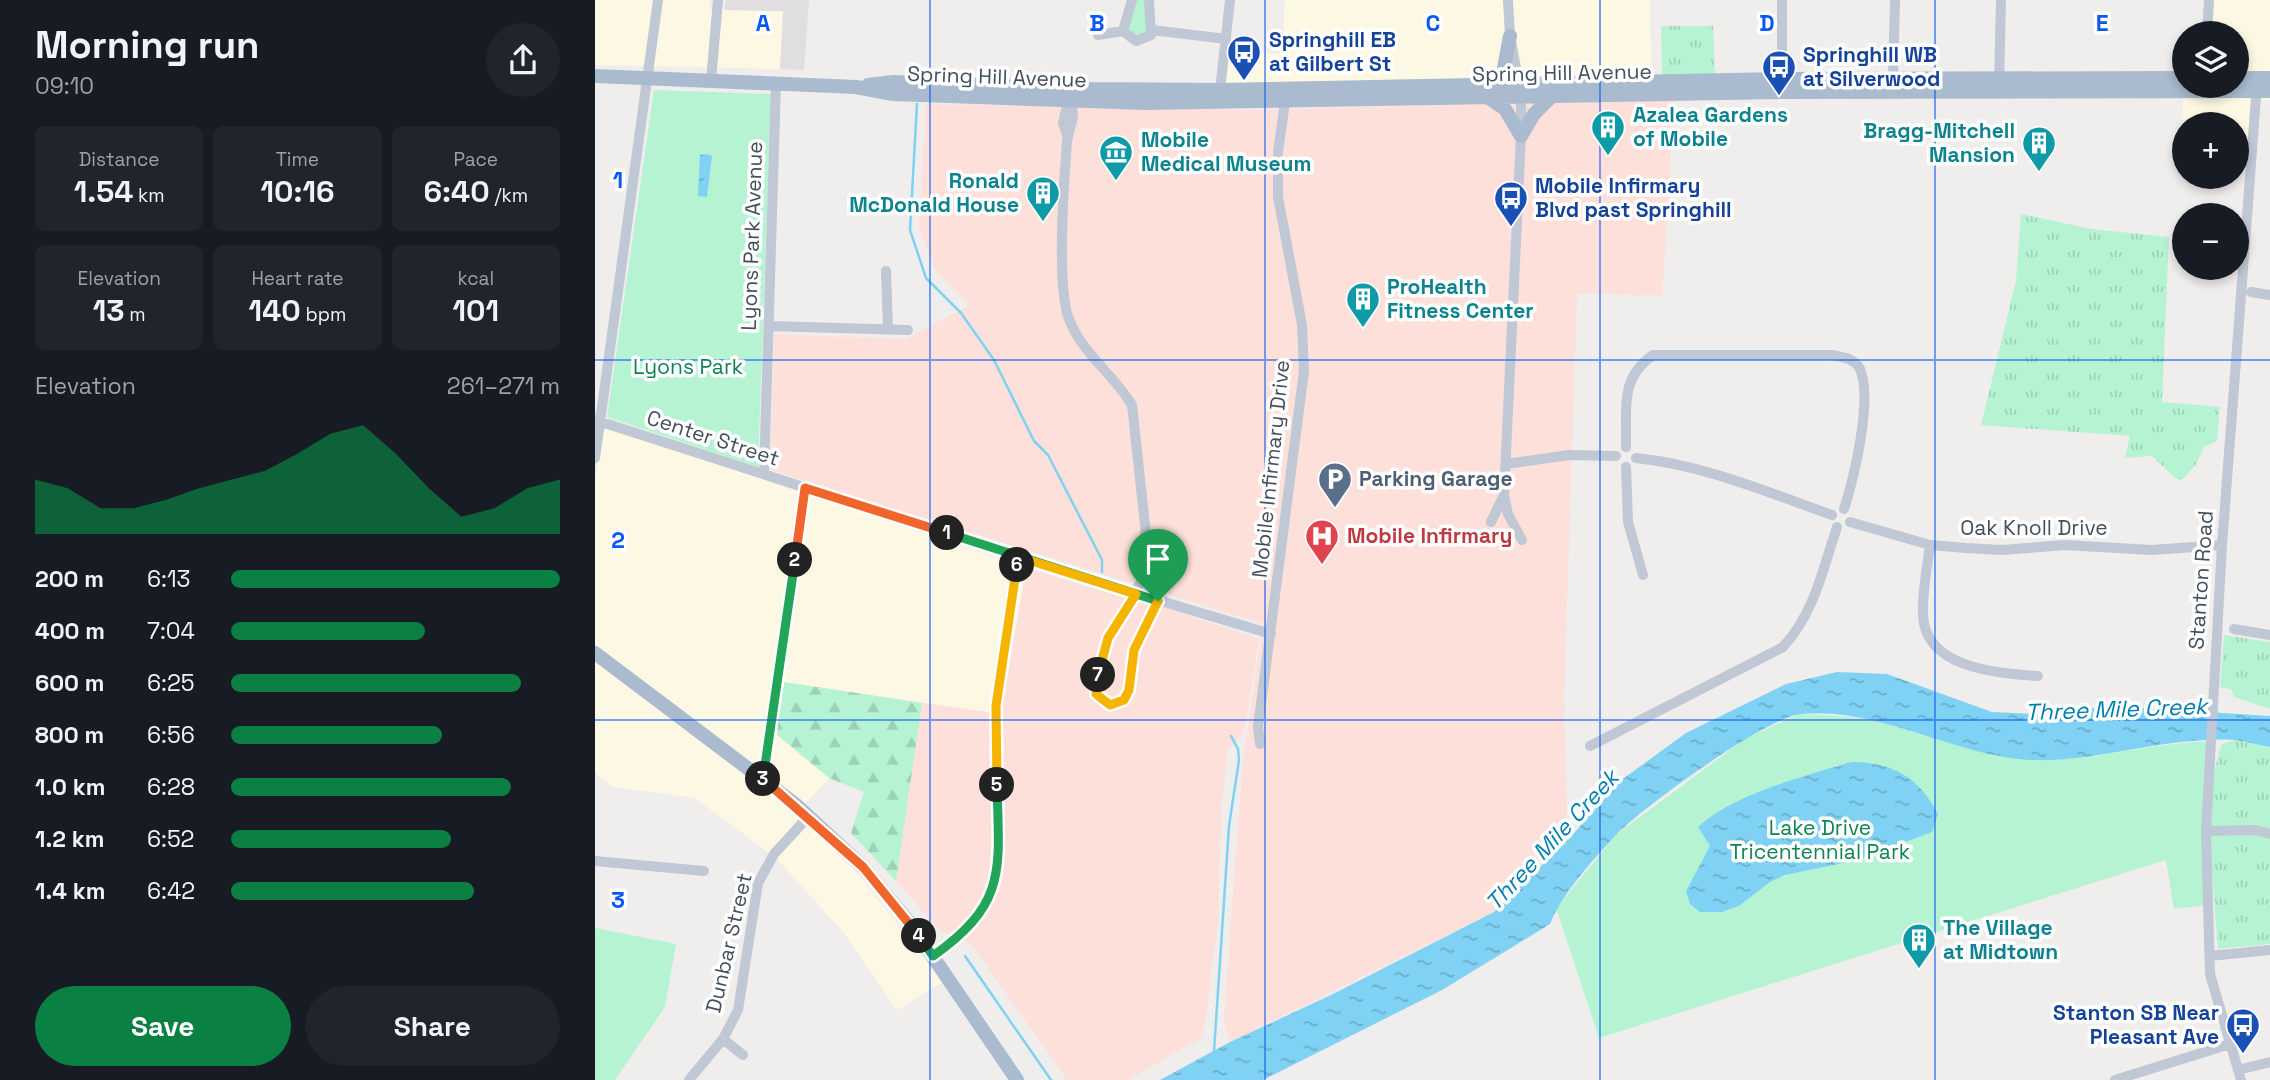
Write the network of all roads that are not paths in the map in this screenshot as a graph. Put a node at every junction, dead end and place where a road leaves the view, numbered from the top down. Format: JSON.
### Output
{"nodes":[{"id":1,"x":658,"y":0,"type":"edge"},
{"id":2,"x":718,"y":0,"type":"edge"},
{"id":3,"x":1132,"y":0,"type":"edge"},
{"id":4,"x":1149,"y":0,"type":"edge"},
{"id":5,"x":1230,"y":0,"type":"edge"},
{"id":6,"x":1508,"y":0,"type":"edge"},
{"id":7,"x":1782,"y":0,"type":"edge"},
{"id":8,"x":1895,"y":0,"type":"edge"},
{"id":9,"x":2001,"y":0,"type":"edge"},
{"id":10,"x":2209,"y":0,"type":"edge"},
{"id":11,"x":2208,"y":21,"type":"edge"},
{"id":12,"x":1152,"y":30,"type":"junction"},
{"id":13,"x":1123,"y":31,"type":"junction"},
{"id":14,"x":1098,"y":35,"type":"dead end"},
{"id":15,"x":1510,"y":36,"type":"junction"},
{"id":16,"x":1226,"y":39,"type":"junction"},
{"id":17,"x":595,"y":76,"type":"edge"},
{"id":18,"x":647,"y":78,"type":"junction"},
{"id":19,"x":1893,"y":78,"type":"junction"},
{"id":20,"x":2172,"y":78,"type":"edge"},
{"id":21,"x":1782,"y":79,"type":"junction"},
{"id":22,"x":711,"y":81,"type":"junction"},
{"id":23,"x":776,"y":83,"type":"junction"},
{"id":24,"x":1495,"y":83,"type":"junction"},
{"id":25,"x":2261,"y":83,"type":"edge"},
{"id":26,"x":1999,"y":84,"type":"junction"},
{"id":27,"x":856,"y":87,"type":"junction"},
{"id":28,"x":2172,"y":87,"type":"edge"},
{"id":29,"x":1520,"y":89,"type":"junction"},
{"id":30,"x":1220,"y":90,"type":"junction"},
{"id":31,"x":2270,"y":91,"type":"edge"},
{"id":32,"x":1554,"y":94,"type":"junction"},
{"id":33,"x":1069,"y":95,"type":"junction"},
{"id":34,"x":1286,"y":95,"type":"junction"},
{"id":35,"x":1485,"y":96,"type":"junction"},
{"id":36,"x":1044,"y":100,"type":"junction"},
{"id":37,"x":1094,"y":102,"type":"junction"},
{"id":38,"x":1068,"y":123,"type":"junction"},
{"id":39,"x":1521,"y":136,"type":"junction"},
{"id":40,"x":886,"y":271,"type":"dead end"},
{"id":41,"x":2251,"y":292,"type":"dead end"},
{"id":42,"x":2270,"y":295,"type":"edge"},
{"id":43,"x":769,"y":326,"type":"junction"},
{"id":44,"x":888,"y":330,"type":"junction"},
{"id":45,"x":908,"y":330,"type":"dead end"},
{"id":46,"x":597,"y":421,"type":"edge"},
{"id":47,"x":1626,"y":447,"type":"junction"},
{"id":48,"x":1616,"y":456,"type":"junction"},
{"id":49,"x":595,"y":458,"type":"edge"},
{"id":50,"x":1636,"y":458,"type":"junction"},
{"id":51,"x":1506,"y":464,"type":"junction"},
{"id":52,"x":1626,"y":467,"type":"junction"},
{"id":53,"x":764,"y":474,"type":"junction"},
{"id":54,"x":805,"y":488,"type":"junction"},
{"id":55,"x":1504,"y":495,"type":"junction"},
{"id":56,"x":1844,"y":509,"type":"junction"},
{"id":57,"x":1832,"y":515,"type":"junction"},
{"id":58,"x":1491,"y":522,"type":"dead end"},
{"id":59,"x":1850,"y":522,"type":"junction"},
{"id":60,"x":1837,"y":527,"type":"junction"},
{"id":61,"x":1522,"y":540,"type":"dead end"},
{"id":62,"x":1930,"y":545,"type":"junction"},
{"id":63,"x":2222,"y":545,"type":"junction"},
{"id":64,"x":1019,"y":557,"type":"junction"},
{"id":65,"x":1149,"y":562,"type":"junction"},
{"id":66,"x":1643,"y":575,"type":"dead end"},
{"id":67,"x":1136,"y":594,"type":"junction"},
{"id":68,"x":1158,"y":601,"type":"junction"},
{"id":69,"x":2234,"y":629,"type":"dead end"},
{"id":70,"x":1265,"y":632,"type":"junction"},
{"id":71,"x":2270,"y":635,"type":"edge"},
{"id":72,"x":595,"y":653,"type":"edge"},
{"id":73,"x":2038,"y":676,"type":"dead end"},
{"id":74,"x":1260,"y":744,"type":"dead end"},
{"id":75,"x":1590,"y":746,"type":"dead end"},
{"id":76,"x":763,"y":780,"type":"junction"},
{"id":77,"x":808,"y":817,"type":"junction"},
{"id":78,"x":2206,"y":831,"type":"junction"},
{"id":79,"x":2270,"y":834,"type":"edge"},
{"id":80,"x":595,"y":861,"type":"edge"},
{"id":81,"x":704,"y":871,"type":"dead end"},
{"id":82,"x":2270,"y":950,"type":"edge"},
{"id":83,"x":933,"y":956,"type":"junction"},
{"id":84,"x":2210,"y":956,"type":"junction"},
{"id":85,"x":723,"y":1039,"type":"junction"},
{"id":86,"x":2230,"y":1044,"type":"junction"},
{"id":87,"x":743,"y":1055,"type":"dead end"},
{"id":88,"x":2270,"y":1062,"type":"edge"},
{"id":89,"x":2240,"y":1075,"type":"edge"},
{"id":90,"x":689,"y":1080,"type":"edge"},
{"id":91,"x":1017,"y":1080,"type":"edge"},
{"id":92,"x":2115,"y":1080,"type":"edge"}],
"edges":[{"from":1,"to":18,"type":"street"},
{"from":2,"to":22,"type":"street"},
{"from":3,"to":13,"type":"street"},
{"from":4,"to":12,"type":"street"},
{"from":5,"to":16,"type":"street"},
{"from":6,"to":15,"type":"street"},
{"from":7,"to":21,"type":"street"},
{"from":8,"to":19,"type":"street"},
{"from":9,"to":26,"type":"street"},
{"from":10,"to":11,"type":"street"},
{"from":12,"to":13,"type":"street"},
{"from":12,"to":16,"type":"street"},
{"from":13,"to":14,"type":"street"},
{"from":15,"to":24,"type":"main road"},
{"from":15,"to":29,"type":"street"},
{"from":16,"to":30,"type":"street"},
{"from":17,"to":18,"type":"main road","name":"Spring Hill Avenue"},
{"from":18,"to":22,"type":"main road","name":"Spring Hill Avenue"},
{"from":18,"to":46,"type":"street"},
{"from":19,"to":21,"type":"main road","name":"Spring Hill Avenue"},
{"from":19,"to":26,"type":"main road","name":"Spring Hill Avenue"},
{"from":20,"to":26,"type":"main road","name":"Spring Hill Avenue"},
{"from":21,"to":29,"type":"main road","name":"Spring Hill Avenue"},
{"from":22,"to":23,"type":"main road","name":"Spring Hill Avenue"},
{"from":23,"to":27,"type":"main road","name":"Spring Hill Avenue"},
{"from":23,"to":43,"type":"street","name":"Lyons Park Avenue"},
{"from":24,"to":29,"type":"main road","name":"Spring Hill Avenue"},
{"from":24,"to":34,"type":"main road","name":"Spring Hill Avenue"},
{"from":25,"to":31,"type":"main road","name":"Spring Hill Avenue"},
{"from":25,"to":63,"type":"street","name":"Stanton Road"},
{"from":26,"to":28,"type":"main road","name":"Spring Hill Avenue"},
{"from":26,"to":32,"type":"main road","name":"Spring Hill Avenue"},
{"from":27,"to":33,"type":"main road","name":"Spring Hill Avenue"},
{"from":27,"to":36,"type":"main road","name":"Spring Hill Avenue"},
{"from":29,"to":32,"type":"main road","name":"Spring Hill Avenue"},
{"from":29,"to":35,"type":"main road","name":"Spring Hill Avenue"},
{"from":29,"to":39,"type":"street"},
{"from":30,"to":33,"type":"main road","name":"Spring Hill Avenue"},
{"from":30,"to":34,"type":"main road","name":"Spring Hill Avenue"},
{"from":32,"to":39,"type":"main road"},
{"from":33,"to":36,"type":"main road","name":"Spring Hill Avenue"},
{"from":33,"to":37,"type":"main road","name":"Spring Hill Avenue"},
{"from":33,"to":38,"type":"street"},
{"from":34,"to":35,"type":"main road","name":"Spring Hill Avenue"},
{"from":34,"to":37,"type":"main road","name":"Spring Hill Avenue"},
{"from":34,"to":70,"type":"street","name":"Mobile Infirmary Drive"},
{"from":35,"to":39,"type":"main road"},
{"from":36,"to":38,"type":"street"},
{"from":37,"to":38,"type":"street"},
{"from":38,"to":65,"type":"street"},
{"from":39,"to":51,"type":"street"},
{"from":40,"to":44,"type":"street"},
{"from":41,"to":42,"type":"street"},
{"from":43,"to":44,"type":"street"},
{"from":43,"to":53,"type":"street","name":"Lyons Park Avenue"},
{"from":44,"to":45,"type":"street"},
{"from":46,"to":49,"type":"street"},
{"from":46,"to":53,"type":"street","name":"Center Street"},
{"from":47,"to":48,"type":"street"},
{"from":47,"to":50,"type":"street"},
{"from":47,"to":56,"type":"street"},
{"from":48,"to":51,"type":"street"},
{"from":48,"to":52,"type":"street"},
{"from":50,"to":52,"type":"street"},
{"from":50,"to":57,"type":"street"},
{"from":51,"to":55,"type":"street"},
{"from":52,"to":66,"type":"street"},
{"from":53,"to":54,"type":"street","name":"Center Street"},
{"from":54,"to":64,"type":"street","name":"Center Street"},
{"from":54,"to":76,"type":"street"},
{"from":55,"to":58,"type":"street"},
{"from":55,"to":61,"type":"street"},
{"from":56,"to":57,"type":"street"},
{"from":56,"to":59,"type":"street"},
{"from":57,"to":60,"type":"street"},
{"from":59,"to":60,"type":"street"},
{"from":59,"to":62,"type":"street","name":"Oak Knoll Drive"},
{"from":60,"to":75,"type":"street"},
{"from":62,"to":63,"type":"street","name":"Oak Knoll Drive"},
{"from":62,"to":73,"type":"street"},
{"from":63,"to":78,"type":"street","name":"Stanton Road"},
{"from":64,"to":67,"type":"street","name":"Center Street"},
{"from":64,"to":83,"type":"street"},
{"from":65,"to":67,"type":"street"},
{"from":65,"to":68,"type":"street"},
{"from":67,"to":68,"type":"street","name":"Center Street"},
{"from":67,"to":68,"type":"street"},
{"from":68,"to":70,"type":"street","name":"Center Street"},
{"from":69,"to":71,"type":"street"},
{"from":70,"to":74,"type":"street","name":"Mobile Infirmary Drive"},
{"from":72,"to":76,"type":"main road"},
{"from":76,"to":77,"type":"main road"},
{"from":77,"to":83,"type":"main road"},
{"from":77,"to":85,"type":"street","name":"Dunbar Street"},
{"from":78,"to":79,"type":"street"},
{"from":78,"to":84,"type":"street","name":"Stanton Road"},
{"from":80,"to":81,"type":"street"},
{"from":82,"to":84,"type":"street"},
{"from":83,"to":91,"type":"main road"},
{"from":84,"to":86,"type":"street","name":"Stanton Road"},
{"from":85,"to":87,"type":"street"},
{"from":85,"to":90,"type":"street","name":"Dunbar Street"},
{"from":86,"to":89,"type":"street","name":"Stanton Road"},
{"from":86,"to":92,"type":"street"},
{"from":88,"to":89,"type":"street"}]}
